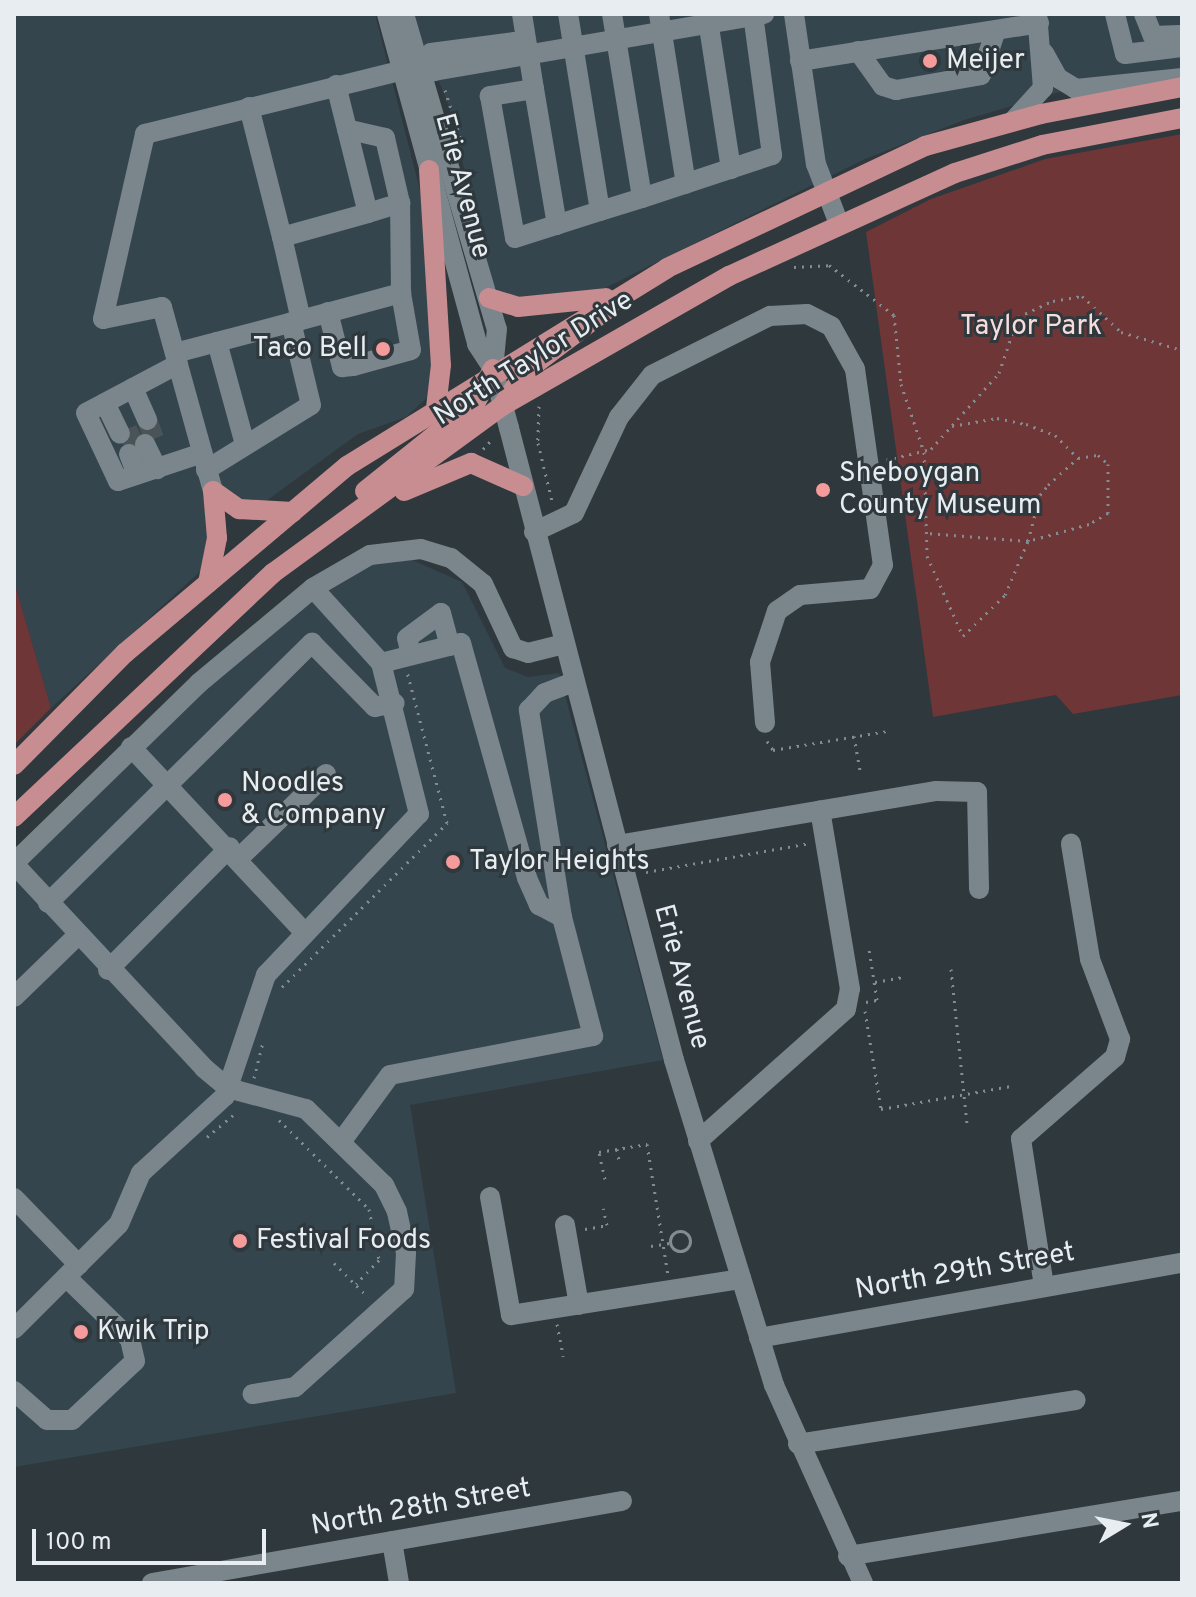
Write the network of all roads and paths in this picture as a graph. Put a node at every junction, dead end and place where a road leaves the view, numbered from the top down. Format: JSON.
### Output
{"nodes":[{"id":1,"x":387,"y":14,"type":"edge"},
{"id":2,"x":404,"y":14,"type":"edge"},
{"id":3,"x":522,"y":14,"type":"edge"},
{"id":4,"x":568,"y":14,"type":"edge"},
{"id":5,"x":612,"y":14,"type":"edge"},
{"id":6,"x":794,"y":14,"type":"edge"},
{"id":7,"x":1115,"y":14,"type":"edge"},
{"id":8,"x":1144,"y":14,"type":"edge"},
{"id":9,"x":757,"y":15,"type":"edge"},
{"id":10,"x":708,"y":18,"type":"edge"},
{"id":11,"x":1038,"y":19,"type":"edge"},
{"id":12,"x":660,"y":22,"type":"edge"},
{"id":13,"x":996,"y":30,"type":"junction"},
{"id":14,"x":1182,"y":35,"type":"edge"},
{"id":15,"x":616,"y":37,"type":"junction"},
{"id":16,"x":573,"y":43,"type":"junction"},
{"id":17,"x":1182,"y":47,"type":"edge"},
{"id":18,"x":528,"y":49,"type":"junction"},
{"id":19,"x":858,"y":51,"type":"junction"},
{"id":20,"x":1044,"y":53,"type":"junction"},
{"id":21,"x":800,"y":61,"type":"junction"},
{"id":22,"x":460,"y":67,"type":"junction"},
{"id":23,"x":411,"y":68,"type":"junction"},
{"id":24,"x":1182,"y":78,"type":"edge"},
{"id":25,"x":336,"y":85,"type":"junction"},
{"id":26,"x":1182,"y":87,"type":"edge"},
{"id":27,"x":534,"y":89,"type":"junction"},
{"id":28,"x":249,"y":107,"type":"junction"},
{"id":29,"x":1182,"y":118,"type":"edge"},
{"id":30,"x":1014,"y":120,"type":"junction"},
{"id":31,"x":347,"y":129,"type":"junction"},
{"id":32,"x":731,"y":169,"type":"junction"},
{"id":33,"x":429,"y":170,"type":"junction"},
{"id":34,"x":686,"y":184,"type":"junction"},
{"id":35,"x":825,"y":191,"type":"junction"},
{"id":36,"x":642,"y":198,"type":"junction"},
{"id":37,"x":400,"y":203,"type":"junction"},
{"id":38,"x":600,"y":211,"type":"junction"},
{"id":39,"x":368,"y":213,"type":"junction"},
{"id":40,"x":468,"y":220,"type":"junction"},
{"id":41,"x":839,"y":224,"type":"junction"},
{"id":42,"x":557,"y":225,"type":"junction"},
{"id":43,"x":282,"y":237,"type":"junction"},
{"id":44,"x":795,"y":266,"type":"dead end"},
{"id":45,"x":401,"y":293,"type":"junction"},
{"id":46,"x":618,"y":296,"type":"junction"},
{"id":47,"x":489,"y":298,"type":"junction"},
{"id":48,"x":328,"y":312,"type":"junction"},
{"id":49,"x":296,"y":321,"type":"junction"},
{"id":50,"x":217,"y":342,"type":"junction"},
{"id":51,"x":1182,"y":350,"type":"edge"},
{"id":52,"x":176,"y":359,"type":"junction"},
{"id":53,"x":493,"y":369,"type":"junction"},
{"id":54,"x":118,"y":396,"type":"junction"},
{"id":55,"x":502,"y":406,"type":"junction"},
{"id":56,"x":436,"y":408,"type":"junction"},
{"id":57,"x":952,"y":426,"type":"junction"},
{"id":58,"x":137,"y":437,"type":"junction"},
{"id":59,"x":494,"y":437,"type":"dead end"},
{"id":60,"x":244,"y":441,"type":"junction"},
{"id":61,"x":924,"y":452,"type":"junction"},
{"id":62,"x":479,"y":458,"type":"dead end"},
{"id":63,"x":1078,"y":458,"type":"junction"},
{"id":64,"x":204,"y":462,"type":"junction"},
{"id":65,"x":871,"y":462,"type":"junction"},
{"id":66,"x":151,"y":470,"type":"junction"},
{"id":67,"x":523,"y":486,"type":"junction"},
{"id":68,"x":213,"y":491,"type":"junction"},
{"id":69,"x":293,"y":512,"type":"junction"},
{"id":70,"x":534,"y":532,"type":"junction"},
{"id":71,"x":927,"y":533,"type":"junction"},
{"id":72,"x":316,"y":538,"type":"junction"},
{"id":73,"x":1028,"y":541,"type":"junction"},
{"id":74,"x":208,"y":583,"type":"junction"},
{"id":75,"x":313,"y":588,"type":"junction"},
{"id":76,"x":563,"y":644,"type":"junction"},
{"id":77,"x":450,"y":646,"type":"junction"},
{"id":78,"x":407,"y":656,"type":"junction"},
{"id":79,"x":381,"y":663,"type":"junction"},
{"id":80,"x":574,"y":682,"type":"junction"},
{"id":81,"x":395,"y":703,"type":"junction"},
{"id":82,"x":765,"y":723,"type":"joint"},
{"id":83,"x":888,"y":731,"type":"dead end"},
{"id":84,"x":854,"y":736,"type":"junction"},
{"id":85,"x":131,"y":747,"type":"junction"},
{"id":86,"x":14,"y":765,"type":"edge"},
{"id":87,"x":860,"y":769,"type":"dead end"},
{"id":88,"x":326,"y":774,"type":"dead end"},
{"id":89,"x":169,"y":785,"type":"junction"},
{"id":90,"x":820,"y":810,"type":"junction"},
{"id":91,"x":14,"y":817,"type":"edge"},
{"id":92,"x":825,"y":841,"type":"junction"},
{"id":93,"x":1071,"y":844,"type":"dead end"},
{"id":94,"x":617,"y":845,"type":"junction"},
{"id":95,"x":235,"y":852,"type":"junction"},
{"id":96,"x":14,"y":864,"type":"edge"},
{"id":97,"x":646,"y":872,"type":"dead end"},
{"id":98,"x":979,"y":889,"type":"dead end"},
{"id":99,"x":48,"y":903,"type":"junction"},
{"id":100,"x":562,"y":917,"type":"junction"},
{"id":101,"x":304,"y":932,"type":"junction"},
{"id":102,"x":77,"y":936,"type":"junction"},
{"id":103,"x":869,"y":949,"type":"dead end"},
{"id":104,"x":951,"y":969,"type":"dead end"},
{"id":105,"x":108,"y":970,"type":"junction"},
{"id":106,"x":902,"y":977,"type":"dead end"},
{"id":107,"x":875,"y":982,"type":"junction"},
{"id":108,"x":277,"y":992,"type":"dead end"},
{"id":109,"x":14,"y":997,"type":"edge"},
{"id":110,"x":267,"y":1030,"type":"dead end"},
{"id":111,"x":1011,"y":1086,"type":"dead end"},
{"id":112,"x":228,"y":1088,"type":"junction"},
{"id":113,"x":249,"y":1094,"type":"junction"},
{"id":114,"x":961,"y":1095,"type":"junction"},
{"id":115,"x":274,"y":1115,"type":"dead end"},
{"id":116,"x":967,"y":1123,"type":"dead end"},
{"id":117,"x":198,"y":1141,"type":"dead end"},
{"id":118,"x":698,"y":1141,"type":"junction"},
{"id":119,"x":341,"y":1142,"type":"junction"},
{"id":120,"x":617,"y":1149,"type":"junction"},
{"id":121,"x":619,"y":1160,"type":"dead end"},
{"id":122,"x":605,"y":1179,"type":"dead end"},
{"id":123,"x":490,"y":1197,"type":"dead end"},
{"id":124,"x":14,"y":1198,"type":"edge"},
{"id":125,"x":603,"y":1208,"type":"dead end"},
{"id":126,"x":565,"y":1229,"type":"joint"},
{"id":127,"x":670,"y":1243,"type":"junction"},
{"id":128,"x":664,"y":1244,"type":"junction"},
{"id":129,"x":651,"y":1246,"type":"dead end"},
{"id":130,"x":334,"y":1263,"type":"dead end"},
{"id":131,"x":1182,"y":1263,"type":"edge"},
{"id":132,"x":73,"y":1272,"type":"junction"},
{"id":133,"x":741,"y":1279,"type":"junction"},
{"id":134,"x":356,"y":1284,"type":"junction"},
{"id":135,"x":1044,"y":1286,"type":"junction"},
{"id":136,"x":671,"y":1290,"type":"junction"},
{"id":137,"x":579,"y":1305,"type":"junction"},
{"id":138,"x":381,"y":1309,"type":"junction"},
{"id":139,"x":555,"y":1309,"type":"junction"},
{"id":140,"x":14,"y":1329,"type":"edge"},
{"id":141,"x":759,"y":1338,"type":"junction"},
{"id":142,"x":563,"y":1356,"type":"dead end"},
{"id":143,"x":14,"y":1391,"type":"edge"},
{"id":144,"x":253,"y":1394,"type":"dead end"},
{"id":145,"x":1076,"y":1400,"type":"dead end"},
{"id":146,"x":798,"y":1444,"type":"junction"},
{"id":147,"x":622,"y":1501,"type":"dead end"},
{"id":148,"x":1182,"y":1501,"type":"edge"},
{"id":149,"x":392,"y":1541,"type":"junction"},
{"id":150,"x":848,"y":1556,"type":"junction"},
{"id":151,"x":152,"y":1583,"type":"edge"},
{"id":152,"x":399,"y":1583,"type":"edge"},
{"id":153,"x":863,"y":1583,"type":"edge"}],
"edges":[{"from":1,"to":23,"type":"street","name":"Erie Avenue"},
{"from":2,"to":23,"type":"street","name":"Erie Avenue"},
{"from":3,"to":18,"type":"street"},
{"from":4,"to":16,"type":"street"},
{"from":5,"to":15,"type":"street"},
{"from":6,"to":21,"type":"street"},
{"from":7,"to":17,"type":"street"},
{"from":8,"to":14,"type":"street"},
{"from":9,"to":10,"type":"street"},
{"from":9,"to":32,"type":"street"},
{"from":10,"to":12,"type":"street"},
{"from":10,"to":32,"type":"street"},
{"from":11,"to":13,"type":"street"},
{"from":11,"to":20,"type":"street"},
{"from":12,"to":15,"type":"street"},
{"from":12,"to":34,"type":"street"},
{"from":13,"to":19,"type":"street"},
{"from":13,"to":19,"type":"street"},
{"from":15,"to":16,"type":"street"},
{"from":15,"to":36,"type":"street"},
{"from":16,"to":18,"type":"street"},
{"from":16,"to":38,"type":"street"},
{"from":18,"to":22,"type":"street"},
{"from":18,"to":23,"type":"street"},
{"from":18,"to":27,"type":"street"},
{"from":19,"to":21,"type":"street"},
{"from":20,"to":24,"type":"street"},
{"from":20,"to":30,"type":"street"},
{"from":21,"to":35,"type":"street"},
{"from":22,"to":23,"type":"street"},
{"from":22,"to":40,"type":"street"},
{"from":23,"to":25,"type":"street"},
{"from":23,"to":33,"type":"street","name":"Erie Avenue"},
{"from":23,"to":40,"type":"street","name":"Erie Avenue"},
{"from":25,"to":28,"type":"street"},
{"from":25,"to":31,"type":"street"},
{"from":26,"to":30,"type":"main road","name":"North Taylor Drive"},
{"from":27,"to":42,"type":"street"},
{"from":27,"to":42,"type":"street"},
{"from":28,"to":43,"type":"street"},
{"from":28,"to":52,"type":"street"},
{"from":29,"to":41,"type":"main road","name":"North Taylor Drive"},
{"from":30,"to":35,"type":"main road","name":"North Taylor Drive"},
{"from":31,"to":37,"type":"street"},
{"from":31,"to":39,"type":"street"},
{"from":32,"to":34,"type":"street"},
{"from":33,"to":53,"type":"street","name":"Erie Avenue"},
{"from":33,"to":56,"type":"main road"},
{"from":34,"to":36,"type":"street"},
{"from":35,"to":41,"type":"street"},
{"from":35,"to":46,"type":"main road","name":"North Taylor Drive"},
{"from":36,"to":38,"type":"street"},
{"from":37,"to":39,"type":"street"},
{"from":37,"to":45,"type":"street"},
{"from":38,"to":42,"type":"street"},
{"from":39,"to":43,"type":"street"},
{"from":40,"to":47,"type":"street","name":"Erie Avenue"},
{"from":41,"to":55,"type":"main road","name":"North Taylor Drive"},
{"from":43,"to":49,"type":"street"},
{"from":44,"to":61,"type":"path"},
{"from":45,"to":48,"type":"street"},
{"from":45,"to":48,"type":"street"},
{"from":46,"to":47,"type":"main road"},
{"from":46,"to":53,"type":"main road","name":"North Taylor Drive"},
{"from":46,"to":55,"type":"main road"},
{"from":47,"to":53,"type":"street","name":"Erie Avenue"},
{"from":48,"to":49,"type":"street"},
{"from":49,"to":50,"type":"street"},
{"from":49,"to":60,"type":"street"},
{"from":50,"to":52,"type":"street"},
{"from":50,"to":60,"type":"street"},
{"from":51,"to":57,"type":"path"},
{"from":52,"to":54,"type":"street"},
{"from":52,"to":64,"type":"street"},
{"from":53,"to":55,"type":"street","name":"Erie Avenue"},
{"from":53,"to":56,"type":"main road","name":"North Taylor Drive"},
{"from":53,"to":72,"type":"main road"},
{"from":54,"to":58,"type":"street"},
{"from":54,"to":58,"type":"street"},
{"from":54,"to":66,"type":"street"},
{"from":55,"to":67,"type":"street","name":"Erie Avenue"},
{"from":55,"to":72,"type":"main road","name":"North Taylor Drive"},
{"from":56,"to":69,"type":"main road","name":"North Taylor Drive"},
{"from":57,"to":61,"type":"path"},
{"from":57,"to":63,"type":"path"},
{"from":58,"to":66,"type":"street"},
{"from":58,"to":66,"type":"street"},
{"from":59,"to":62,"type":"path"},
{"from":60,"to":64,"type":"street"},
{"from":61,"to":65,"type":"path"},
{"from":61,"to":71,"type":"path"},
{"from":63,"to":73,"type":"path"},
{"from":63,"to":73,"type":"path"},
{"from":64,"to":66,"type":"street"},
{"from":64,"to":68,"type":"street"},
{"from":65,"to":70,"type":"street"},
{"from":65,"to":82,"type":"street"},
{"from":67,"to":70,"type":"street","name":"Erie Avenue"},
{"from":67,"to":72,"type":"main road"},
{"from":68,"to":69,"type":"main road"},
{"from":68,"to":74,"type":"main road"},
{"from":69,"to":74,"type":"main road","name":"North Taylor Drive"},
{"from":70,"to":76,"type":"street","name":"Erie Avenue"},
{"from":71,"to":73,"type":"path"},
{"from":71,"to":73,"type":"path"},
{"from":72,"to":91,"type":"main road","name":"North Taylor Drive"},
{"from":74,"to":86,"type":"main road","name":"North Taylor Drive"},
{"from":75,"to":76,"type":"street"},
{"from":75,"to":79,"type":"street"},
{"from":75,"to":85,"type":"street"},
{"from":76,"to":80,"type":"street","name":"Erie Avenue"},
{"from":77,"to":78,"type":"street"},
{"from":77,"to":78,"type":"street"},
{"from":77,"to":100,"type":"street"},
{"from":78,"to":79,"type":"street"},
{"from":78,"to":108,"type":"path"},
{"from":79,"to":81,"type":"street"},
{"from":80,"to":94,"type":"street","name":"Erie Avenue"},
{"from":80,"to":100,"type":"street"},
{"from":81,"to":89,"type":"street"},
{"from":81,"to":101,"type":"street"},
{"from":82,"to":84,"type":"path"},
{"from":83,"to":84,"type":"path"},
{"from":84,"to":87,"type":"path"},
{"from":85,"to":89,"type":"street"},
{"from":85,"to":96,"type":"street"},
{"from":88,"to":95,"type":"street"},
{"from":89,"to":95,"type":"street"},
{"from":89,"to":99,"type":"street"},
{"from":90,"to":92,"type":"street"},
{"from":90,"to":94,"type":"street"},
{"from":90,"to":98,"type":"street"},
{"from":92,"to":97,"type":"path"},
{"from":92,"to":118,"type":"street"},
{"from":93,"to":135,"type":"street"},
{"from":94,"to":118,"type":"street","name":"Erie Avenue"},
{"from":95,"to":101,"type":"street"},
{"from":95,"to":105,"type":"street"},
{"from":96,"to":99,"type":"street"},
{"from":99,"to":102,"type":"street"},
{"from":100,"to":119,"type":"street"},
{"from":101,"to":112,"type":"street"},
{"from":102,"to":105,"type":"street"},
{"from":102,"to":109,"type":"street"},
{"from":103,"to":107,"type":"path"},
{"from":104,"to":114,"type":"path"},
{"from":105,"to":112,"type":"street"},
{"from":106,"to":107,"type":"path"},
{"from":107,"to":114,"type":"path"},
{"from":110,"to":113,"type":"path"},
{"from":111,"to":114,"type":"path"},
{"from":112,"to":113,"type":"street"},
{"from":112,"to":132,"type":"street"},
{"from":113,"to":117,"type":"path"},
{"from":113,"to":119,"type":"street"},
{"from":114,"to":116,"type":"path"},
{"from":115,"to":134,"type":"path"},
{"from":118,"to":133,"type":"street","name":"Erie Avenue"},
{"from":119,"to":138,"type":"street"},
{"from":120,"to":121,"type":"path"},
{"from":120,"to":122,"type":"path"},
{"from":120,"to":128,"type":"path"},
{"from":123,"to":139,"type":"street"},
{"from":124,"to":132,"type":"street"},
{"from":125,"to":126,"type":"path"},
{"from":126,"to":137,"type":"street"},
{"from":127,"to":127,"type":"path"},
{"from":127,"to":128,"type":"path"},
{"from":128,"to":129,"type":"path"},
{"from":128,"to":136,"type":"path"},
{"from":130,"to":134,"type":"path"},
{"from":131,"to":135,"type":"street","name":"North 29th Street"},
{"from":132,"to":140,"type":"street"},
{"from":132,"to":143,"type":"street"},
{"from":133,"to":136,"type":"street"},
{"from":133,"to":141,"type":"street","name":"Erie Avenue"},
{"from":134,"to":138,"type":"path"},
{"from":135,"to":141,"type":"street","name":"North 29th Street"},
{"from":136,"to":137,"type":"street"},
{"from":137,"to":139,"type":"street"},
{"from":138,"to":144,"type":"street"},
{"from":139,"to":142,"type":"path"},
{"from":141,"to":146,"type":"street","name":"Erie Avenue"},
{"from":145,"to":146,"type":"street"},
{"from":146,"to":150,"type":"street","name":"Erie Avenue"},
{"from":147,"to":149,"type":"street","name":"North 28th Street"},
{"from":148,"to":150,"type":"street"},
{"from":149,"to":151,"type":"street","name":"North 28th Street"},
{"from":149,"to":152,"type":"street"},
{"from":150,"to":153,"type":"street","name":"Erie Avenue"}]}
